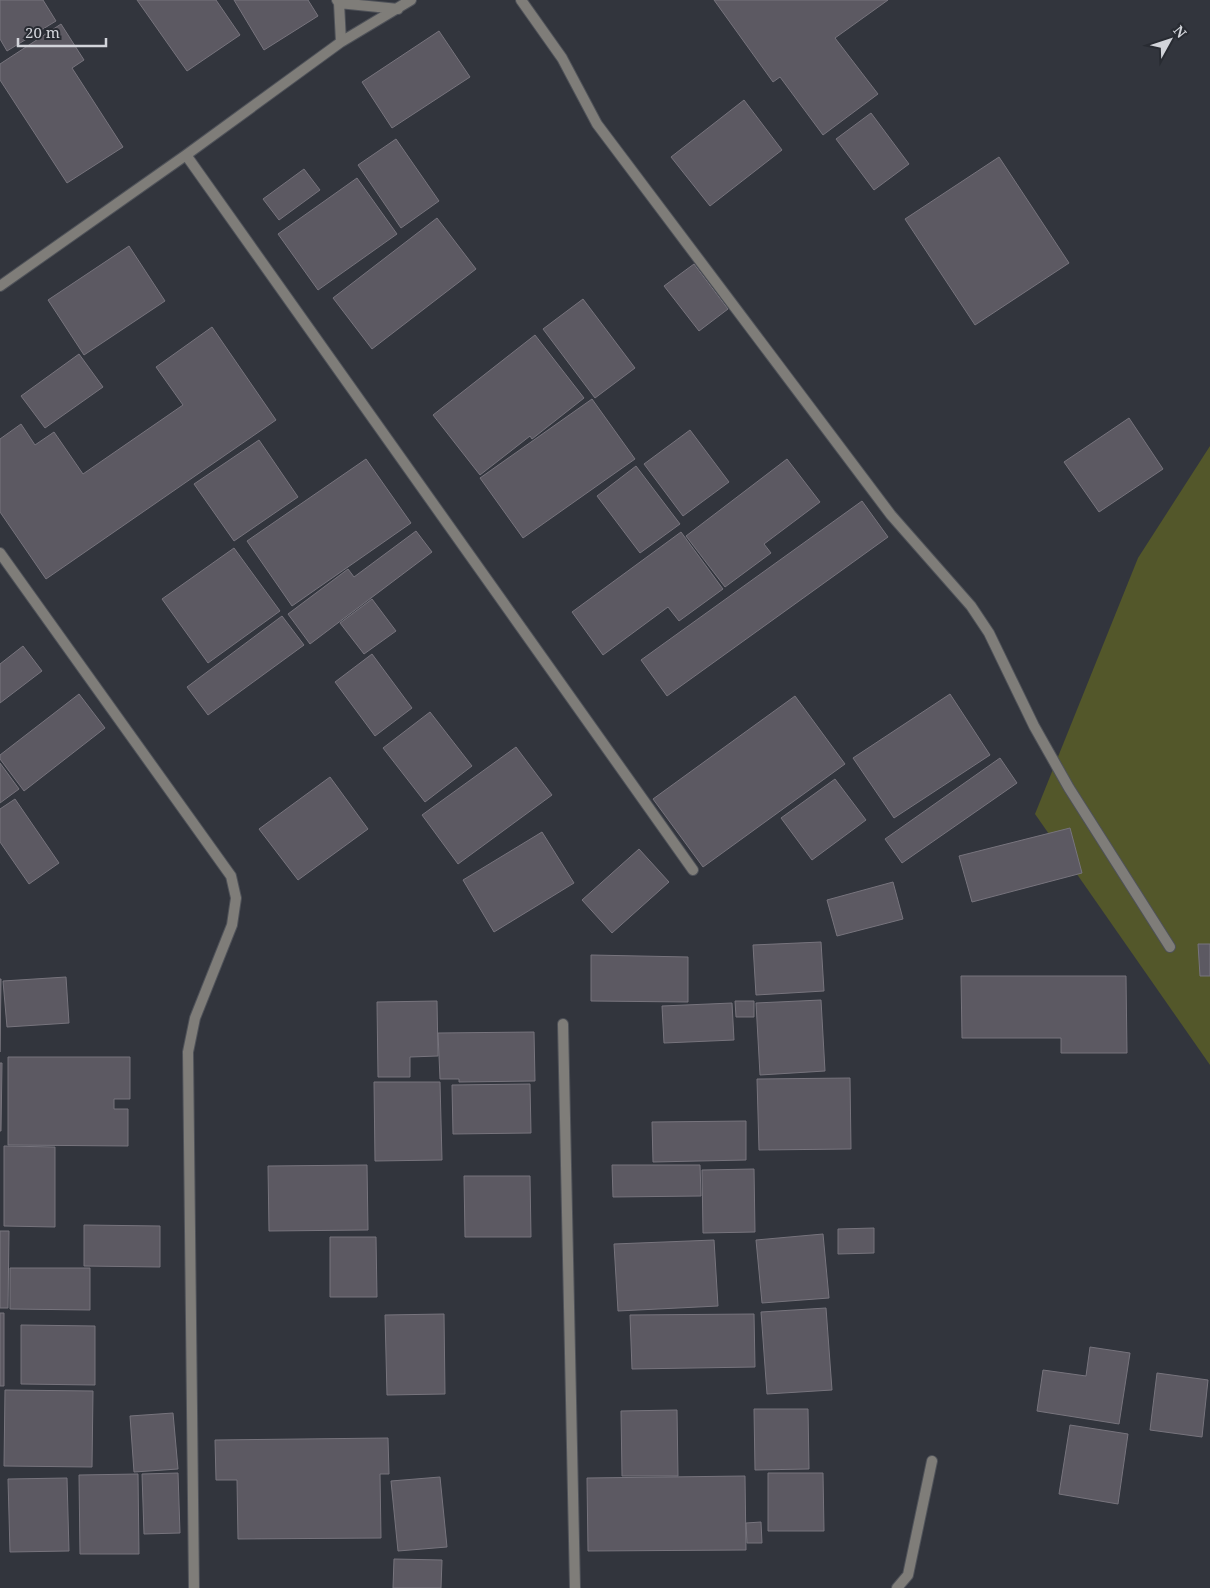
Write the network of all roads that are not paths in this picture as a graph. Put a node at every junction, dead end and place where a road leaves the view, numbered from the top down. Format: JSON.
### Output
{"nodes":[{"id":1,"x":411,"y":0,"type":"edge"},
{"id":2,"x":521,"y":0,"type":"edge"},
{"id":3,"x":338,"y":2,"type":"edge"},
{"id":4,"x":398,"y":9,"type":"junction"},
{"id":5,"x":341,"y":42,"type":"junction"},
{"id":6,"x":186,"y":156,"type":"junction"},
{"id":7,"x":0,"y":286,"type":"edge"},
{"id":8,"x":0,"y":553,"type":"edge"},
{"id":9,"x":693,"y":870,"type":"dead end"},
{"id":10,"x":1170,"y":948,"type":"dead end"},
{"id":11,"x":563,"y":1024,"type":"dead end"},
{"id":12,"x":932,"y":1461,"type":"dead end"},
{"id":13,"x":194,"y":1588,"type":"edge"},
{"id":14,"x":575,"y":1588,"type":"edge"},
{"id":15,"x":897,"y":1588,"type":"edge"}],
"edges":[{"from":1,"to":4,"type":"street"},
{"from":2,"to":10,"type":"street"},
{"from":3,"to":4,"type":"street"},
{"from":3,"to":5,"type":"street"},
{"from":4,"to":5,"type":"street"},
{"from":5,"to":6,"type":"street"},
{"from":6,"to":7,"type":"street"},
{"from":6,"to":9,"type":"street"},
{"from":8,"to":13,"type":"street"},
{"from":11,"to":14,"type":"street"},
{"from":12,"to":15,"type":"street"}]}
